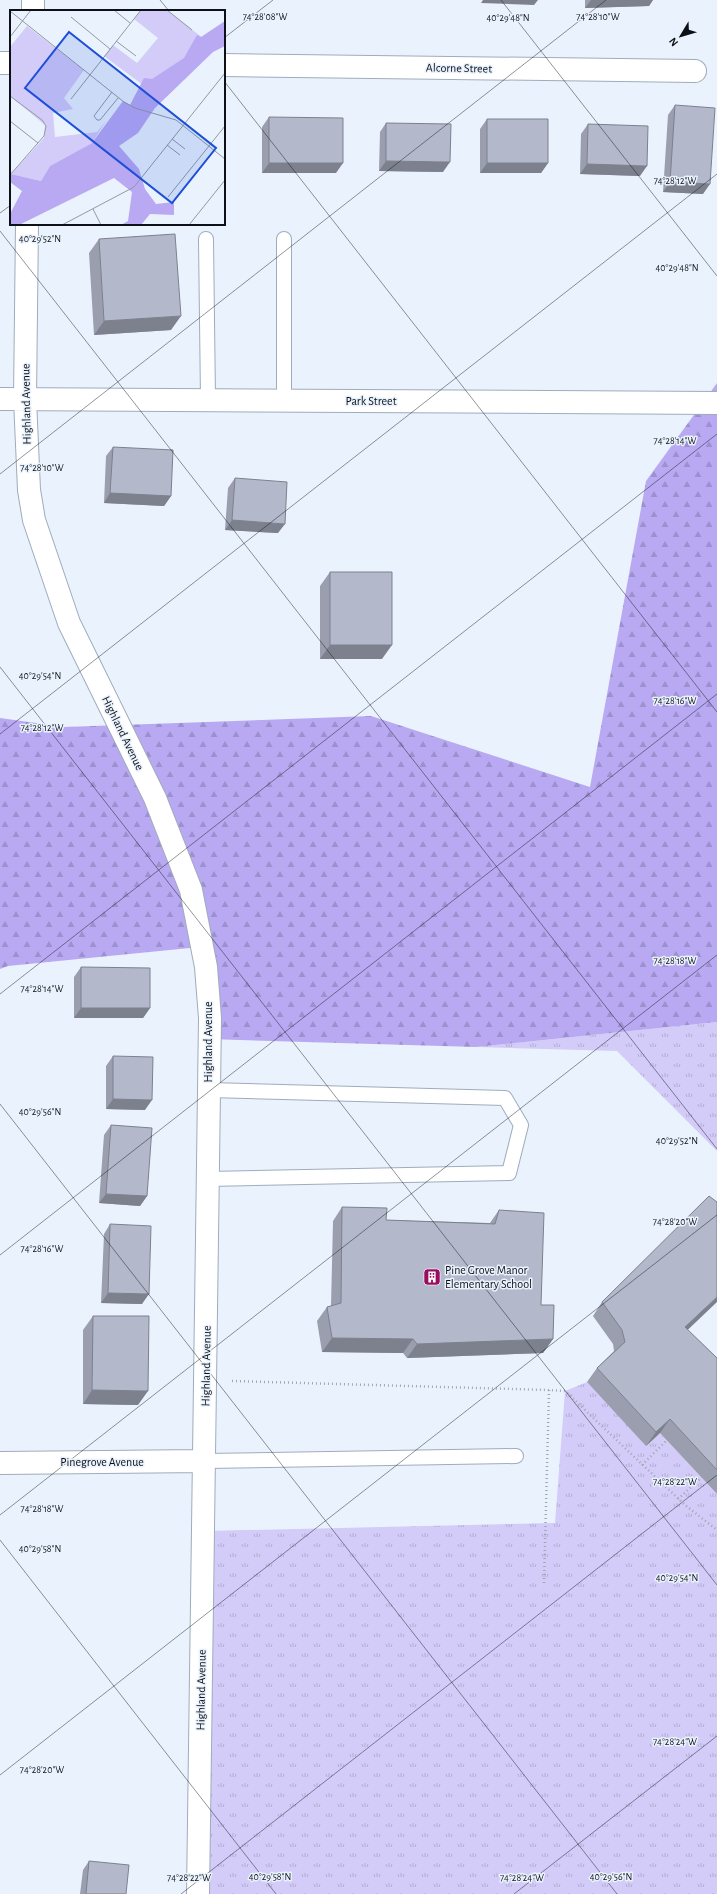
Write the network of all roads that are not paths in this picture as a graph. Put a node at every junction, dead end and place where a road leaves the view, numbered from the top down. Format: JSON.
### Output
{"nodes":[{"id":1,"x":33,"y":0,"type":"edge"},
{"id":2,"x":32,"y":10,"type":"edge"},
{"id":3,"x":225,"y":65,"type":"edge"},
{"id":4,"x":695,"y":71,"type":"dead end"},
{"id":5,"x":27,"y":225,"type":"edge"},
{"id":6,"x":206,"y":239,"type":"dead end"},
{"id":7,"x":284,"y":239,"type":"dead end"},
{"id":8,"x":0,"y":399,"type":"edge"},
{"id":9,"x":25,"y":399,"type":"junction"},
{"id":10,"x":208,"y":400,"type":"junction"},
{"id":11,"x":284,"y":401,"type":"junction"},
{"id":12,"x":717,"y":403,"type":"edge"},
{"id":13,"x":209,"y":1090,"type":"junction"},
{"id":14,"x":208,"y":1179,"type":"junction"},
{"id":15,"x":516,"y":1456,"type":"dead end"},
{"id":16,"x":204,"y":1461,"type":"junction"},
{"id":17,"x":0,"y":1463,"type":"edge"},
{"id":18,"x":198,"y":1894,"type":"edge"}],
"edges":[{"from":1,"to":2,"type":"street"},
{"from":3,"to":4,"type":"street","name":"Alcorne Street"},
{"from":5,"to":9,"type":"street","name":"Highland Avenue"},
{"from":6,"to":10,"type":"lane"},
{"from":7,"to":11,"type":"lane"},
{"from":8,"to":9,"type":"street","name":"Park Street"},
{"from":9,"to":10,"type":"street","name":"Park Street"},
{"from":9,"to":13,"type":"street","name":"Highland Avenue"},
{"from":10,"to":11,"type":"street","name":"Park Street"},
{"from":11,"to":12,"type":"street","name":"Park Street"},
{"from":13,"to":14,"type":"street","name":"Highland Avenue"},
{"from":13,"to":14,"type":"lane"},
{"from":14,"to":16,"type":"street","name":"Highland Avenue"},
{"from":15,"to":16,"type":"lane"},
{"from":16,"to":17,"type":"street","name":"Pinegrove Avenue"},
{"from":16,"to":18,"type":"street","name":"Highland Avenue"}]}
